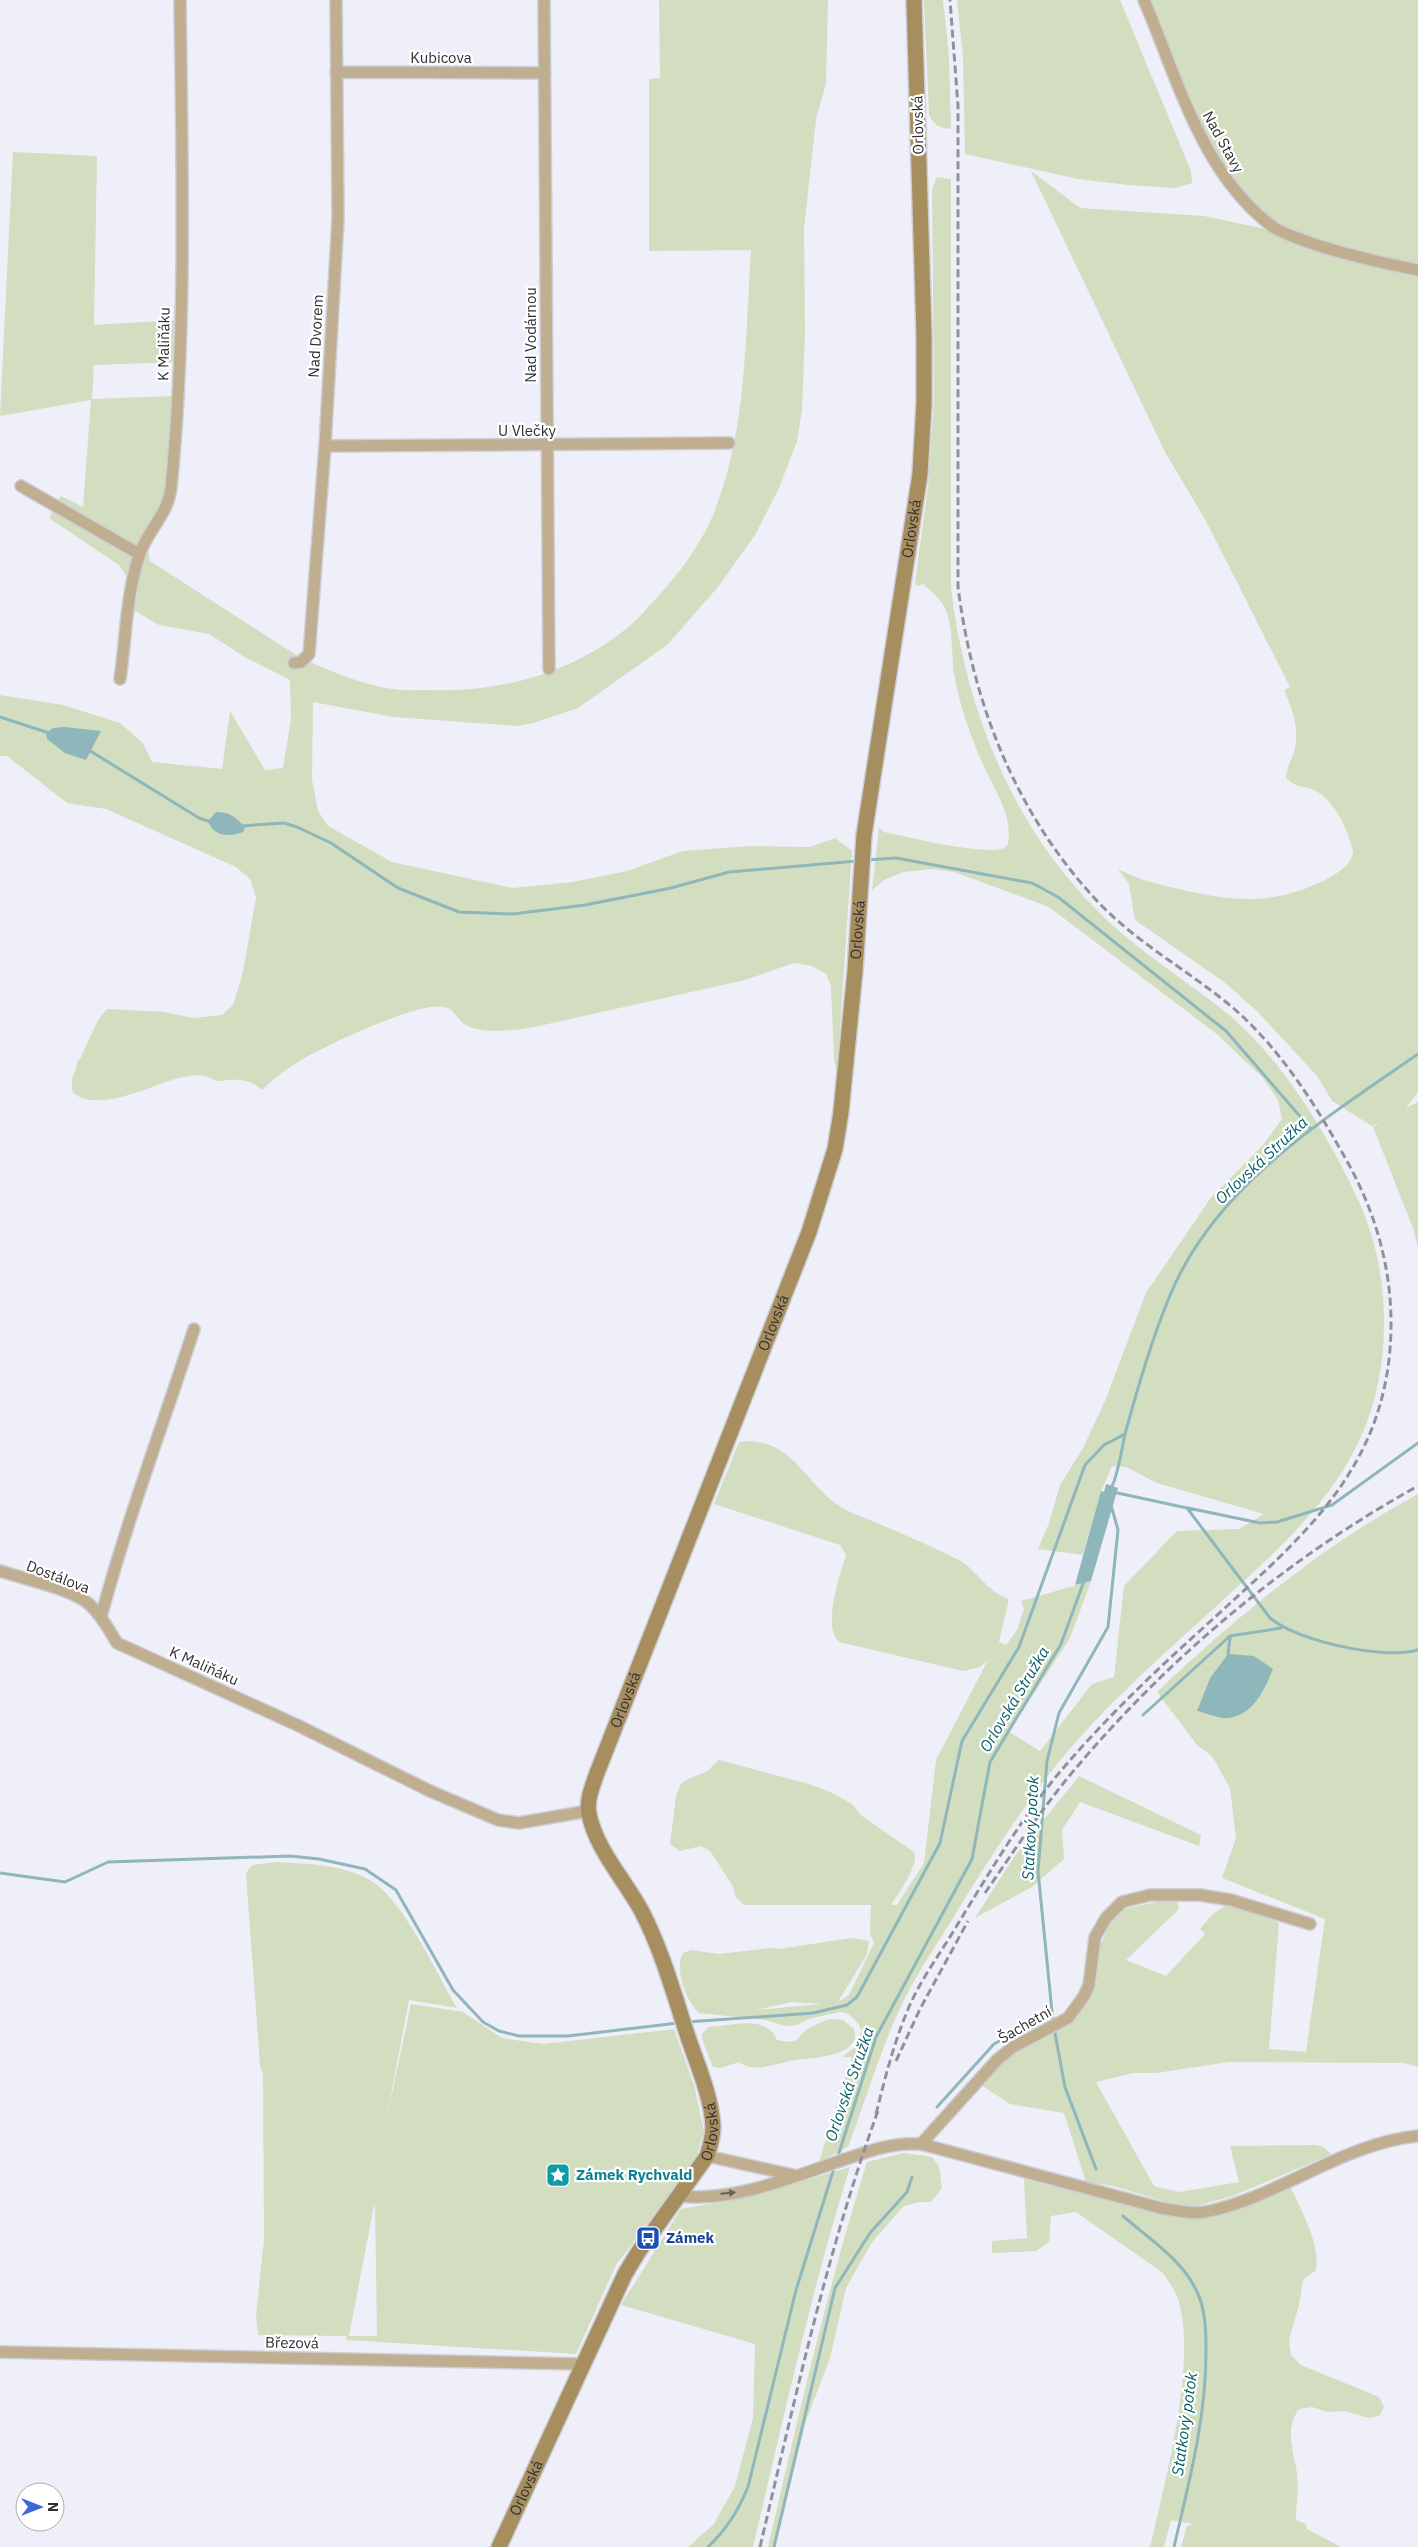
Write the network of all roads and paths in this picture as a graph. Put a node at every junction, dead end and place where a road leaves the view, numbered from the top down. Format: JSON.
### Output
{"nodes":[{"id":1,"x":180,"y":0,"type":"edge"},
{"id":2,"x":336,"y":0,"type":"edge"},
{"id":3,"x":544,"y":0,"type":"edge"},
{"id":4,"x":914,"y":0,"type":"edge"},
{"id":5,"x":1144,"y":0,"type":"edge"},
{"id":6,"x":336,"y":72,"type":"junction"},
{"id":7,"x":545,"y":73,"type":"junction"},
{"id":8,"x":1418,"y":270,"type":"edge"},
{"id":9,"x":729,"y":443,"type":"dead end"},
{"id":10,"x":325,"y":446,"type":"junction"},
{"id":11,"x":547,"y":446,"type":"junction"},
{"id":12,"x":21,"y":486,"type":"dead end"},
{"id":13,"x":139,"y":554,"type":"junction"},
{"id":14,"x":294,"y":663,"type":"dead end"},
{"id":15,"x":549,"y":670,"type":"dead end"},
{"id":16,"x":120,"y":679,"type":"dead end"},
{"id":17,"x":194,"y":1329,"type":"dead end"},
{"id":18,"x":0,"y":1571,"type":"edge"},
{"id":19,"x":101,"y":1617,"type":"junction"},
{"id":20,"x":588,"y":1811,"type":"junction"},
{"id":21,"x":1310,"y":1924,"type":"dead end"},
{"id":22,"x":1418,"y":2136,"type":"edge"},
{"id":23,"x":921,"y":2144,"type":"junction"},
{"id":24,"x":707,"y":2156,"type":"junction"},
{"id":25,"x":793,"y":2176,"type":"junction"},
{"id":26,"x":680,"y":2196,"type":"junction"},
{"id":27,"x":0,"y":2352,"type":"edge"},
{"id":28,"x":582,"y":2364,"type":"junction"},
{"id":29,"x":499,"y":2547,"type":"edge"}],
"edges":[{"from":1,"to":13,"type":"street","name":"K Maliňáku"},
{"from":2,"to":6,"type":"street","name":"Nad Dvorem"},
{"from":3,"to":7,"type":"street","name":"Nad Vodárnou"},
{"from":4,"to":20,"type":"main road","name":"Orlovská"},
{"from":5,"to":8,"type":"street","name":"Nad Stavy"},
{"from":6,"to":7,"type":"street","name":"Kubicova"},
{"from":6,"to":10,"type":"street","name":"Nad Dvorem"},
{"from":7,"to":11,"type":"street","name":"Nad Vodárnou"},
{"from":9,"to":11,"type":"street","name":"U Vlečky"},
{"from":10,"to":11,"type":"street","name":"U Vlečky"},
{"from":10,"to":14,"type":"street","name":"Nad Dvorem"},
{"from":11,"to":15,"type":"street","name":"Nad Vodárnou"},
{"from":12,"to":13,"type":"street"},
{"from":13,"to":16,"type":"street","name":"K Maliňáku"},
{"from":17,"to":19,"type":"street"},
{"from":18,"to":19,"type":"street","name":"Dostálova"},
{"from":19,"to":20,"type":"street","name":"K Maliňáku"},
{"from":20,"to":24,"type":"main road","name":"Orlovská"},
{"from":21,"to":23,"type":"street","name":"Šachetní"},
{"from":22,"to":23,"type":"street"},
{"from":23,"to":25,"type":"street"},
{"from":24,"to":25,"type":"street"},
{"from":24,"to":26,"type":"main road","name":"Orlovská"},
{"from":26,"to":25,"type":"street","one_way":true},
{"from":26,"to":28,"type":"main road","name":"Orlovská"},
{"from":27,"to":28,"type":"street","name":"Březová"},
{"from":28,"to":29,"type":"main road","name":"Orlovská"}]}
